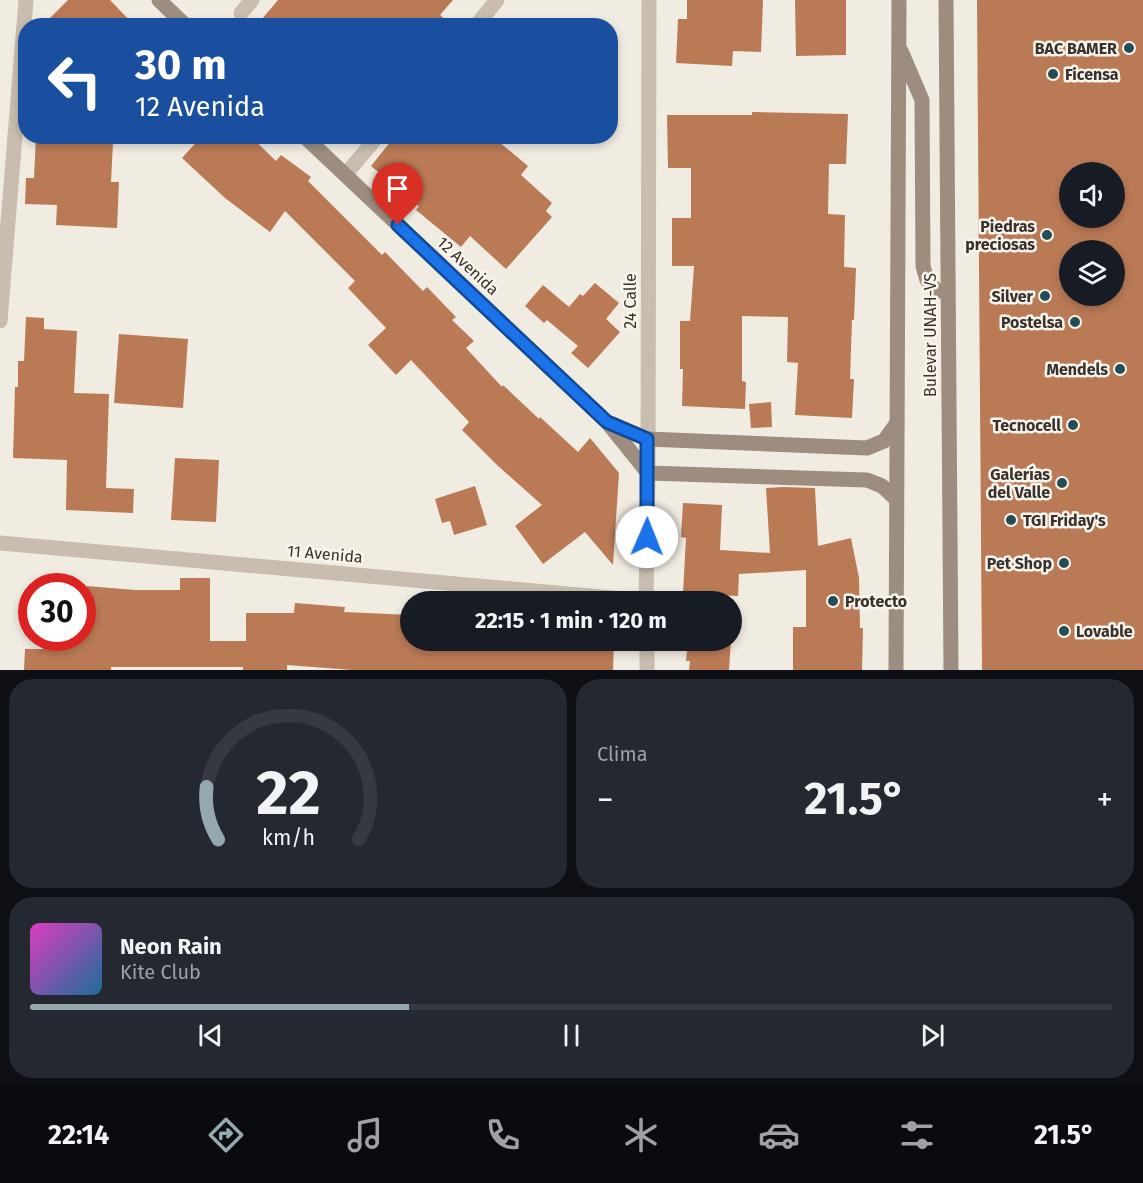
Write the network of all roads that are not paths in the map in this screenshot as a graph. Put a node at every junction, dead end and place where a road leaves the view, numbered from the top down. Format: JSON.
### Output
{"nodes":[{"id":1,"x":26,"y":0,"type":"edge"},
{"id":2,"x":159,"y":0,"type":"edge"},
{"id":3,"x":252,"y":0,"type":"edge"},
{"id":4,"x":497,"y":0,"type":"edge"},
{"id":5,"x":648,"y":0,"type":"edge"},
{"id":6,"x":899,"y":0,"type":"edge"},
{"id":7,"x":946,"y":0,"type":"edge"},
{"id":8,"x":241,"y":13,"type":"dead end"},
{"id":9,"x":25,"y":18,"type":"edge"},
{"id":10,"x":178,"y":18,"type":"edge"},
{"id":11,"x":482,"y":18,"type":"edge"},
{"id":12,"x":899,"y":46,"type":"junction"},
{"id":13,"x":18,"y":99,"type":"edge"},
{"id":14,"x":312,"y":144,"type":"edge"},
{"id":15,"x":371,"y":144,"type":"edge"},
{"id":16,"x":345,"y":176,"type":"junction"},
{"id":17,"x":948,"y":291,"type":"junction"},
{"id":18,"x":0,"y":321,"type":"edge"},
{"id":19,"x":607,"y":422,"type":"junction"},
{"id":20,"x":897,"y":423,"type":"junction"},
{"id":21,"x":647,"y":439,"type":"junction"},
{"id":22,"x":648,"y":473,"type":"junction"},
{"id":23,"x":896,"y":499,"type":"junction"},
{"id":24,"x":0,"y":543,"type":"edge"},
{"id":25,"x":535,"y":591,"type":"edge"},
{"id":26,"x":646,"y":591,"type":"edge"},
{"id":27,"x":647,"y":651,"type":"edge"},
{"id":28,"x":647,"y":670,"type":"edge"},
{"id":29,"x":896,"y":670,"type":"edge"},
{"id":30,"x":951,"y":670,"type":"edge"}],
"edges":[{"from":1,"to":9,"type":"street"},
{"from":2,"to":10,"type":"main road"},
{"from":3,"to":8,"type":"street"},
{"from":4,"to":11,"type":"street"},
{"from":5,"to":21,"type":"street","name":"24 Calle"},
{"from":6,"to":12,"type":"main road","name":"Bulevar UNAH-VS"},
{"from":7,"to":17,"type":"main road","name":"Bulevar UNAH-VS"},
{"from":12,"to":17,"type":"main road"},
{"from":12,"to":20,"type":"main road","name":"Bulevar UNAH-VS"},
{"from":13,"to":18,"type":"street"},
{"from":14,"to":16,"type":"main road","name":"12 Avenida"},
{"from":15,"to":16,"type":"street"},
{"from":16,"to":19,"type":"main road","name":"12 Avenida"},
{"from":17,"to":30,"type":"main road","name":"Bulevar UNAH-VS"},
{"from":19,"to":21,"type":"main road","name":"12 Avenida"},
{"from":19,"to":22,"type":"main road","name":"12 Avenida"},
{"from":20,"to":21,"type":"main road","name":"12 Avenida"},
{"from":20,"to":23,"type":"main road","name":"Bulevar UNAH-VS"},
{"from":21,"to":22,"type":"street","name":"24 Calle"},
{"from":22,"to":23,"type":"main road"},
{"from":22,"to":26,"type":"street","name":"24 Calle"},
{"from":23,"to":29,"type":"main road","name":"Bulevar UNAH-VS"},
{"from":24,"to":25,"type":"street","name":"11 Avenida"},
{"from":27,"to":28,"type":"street"}]}
